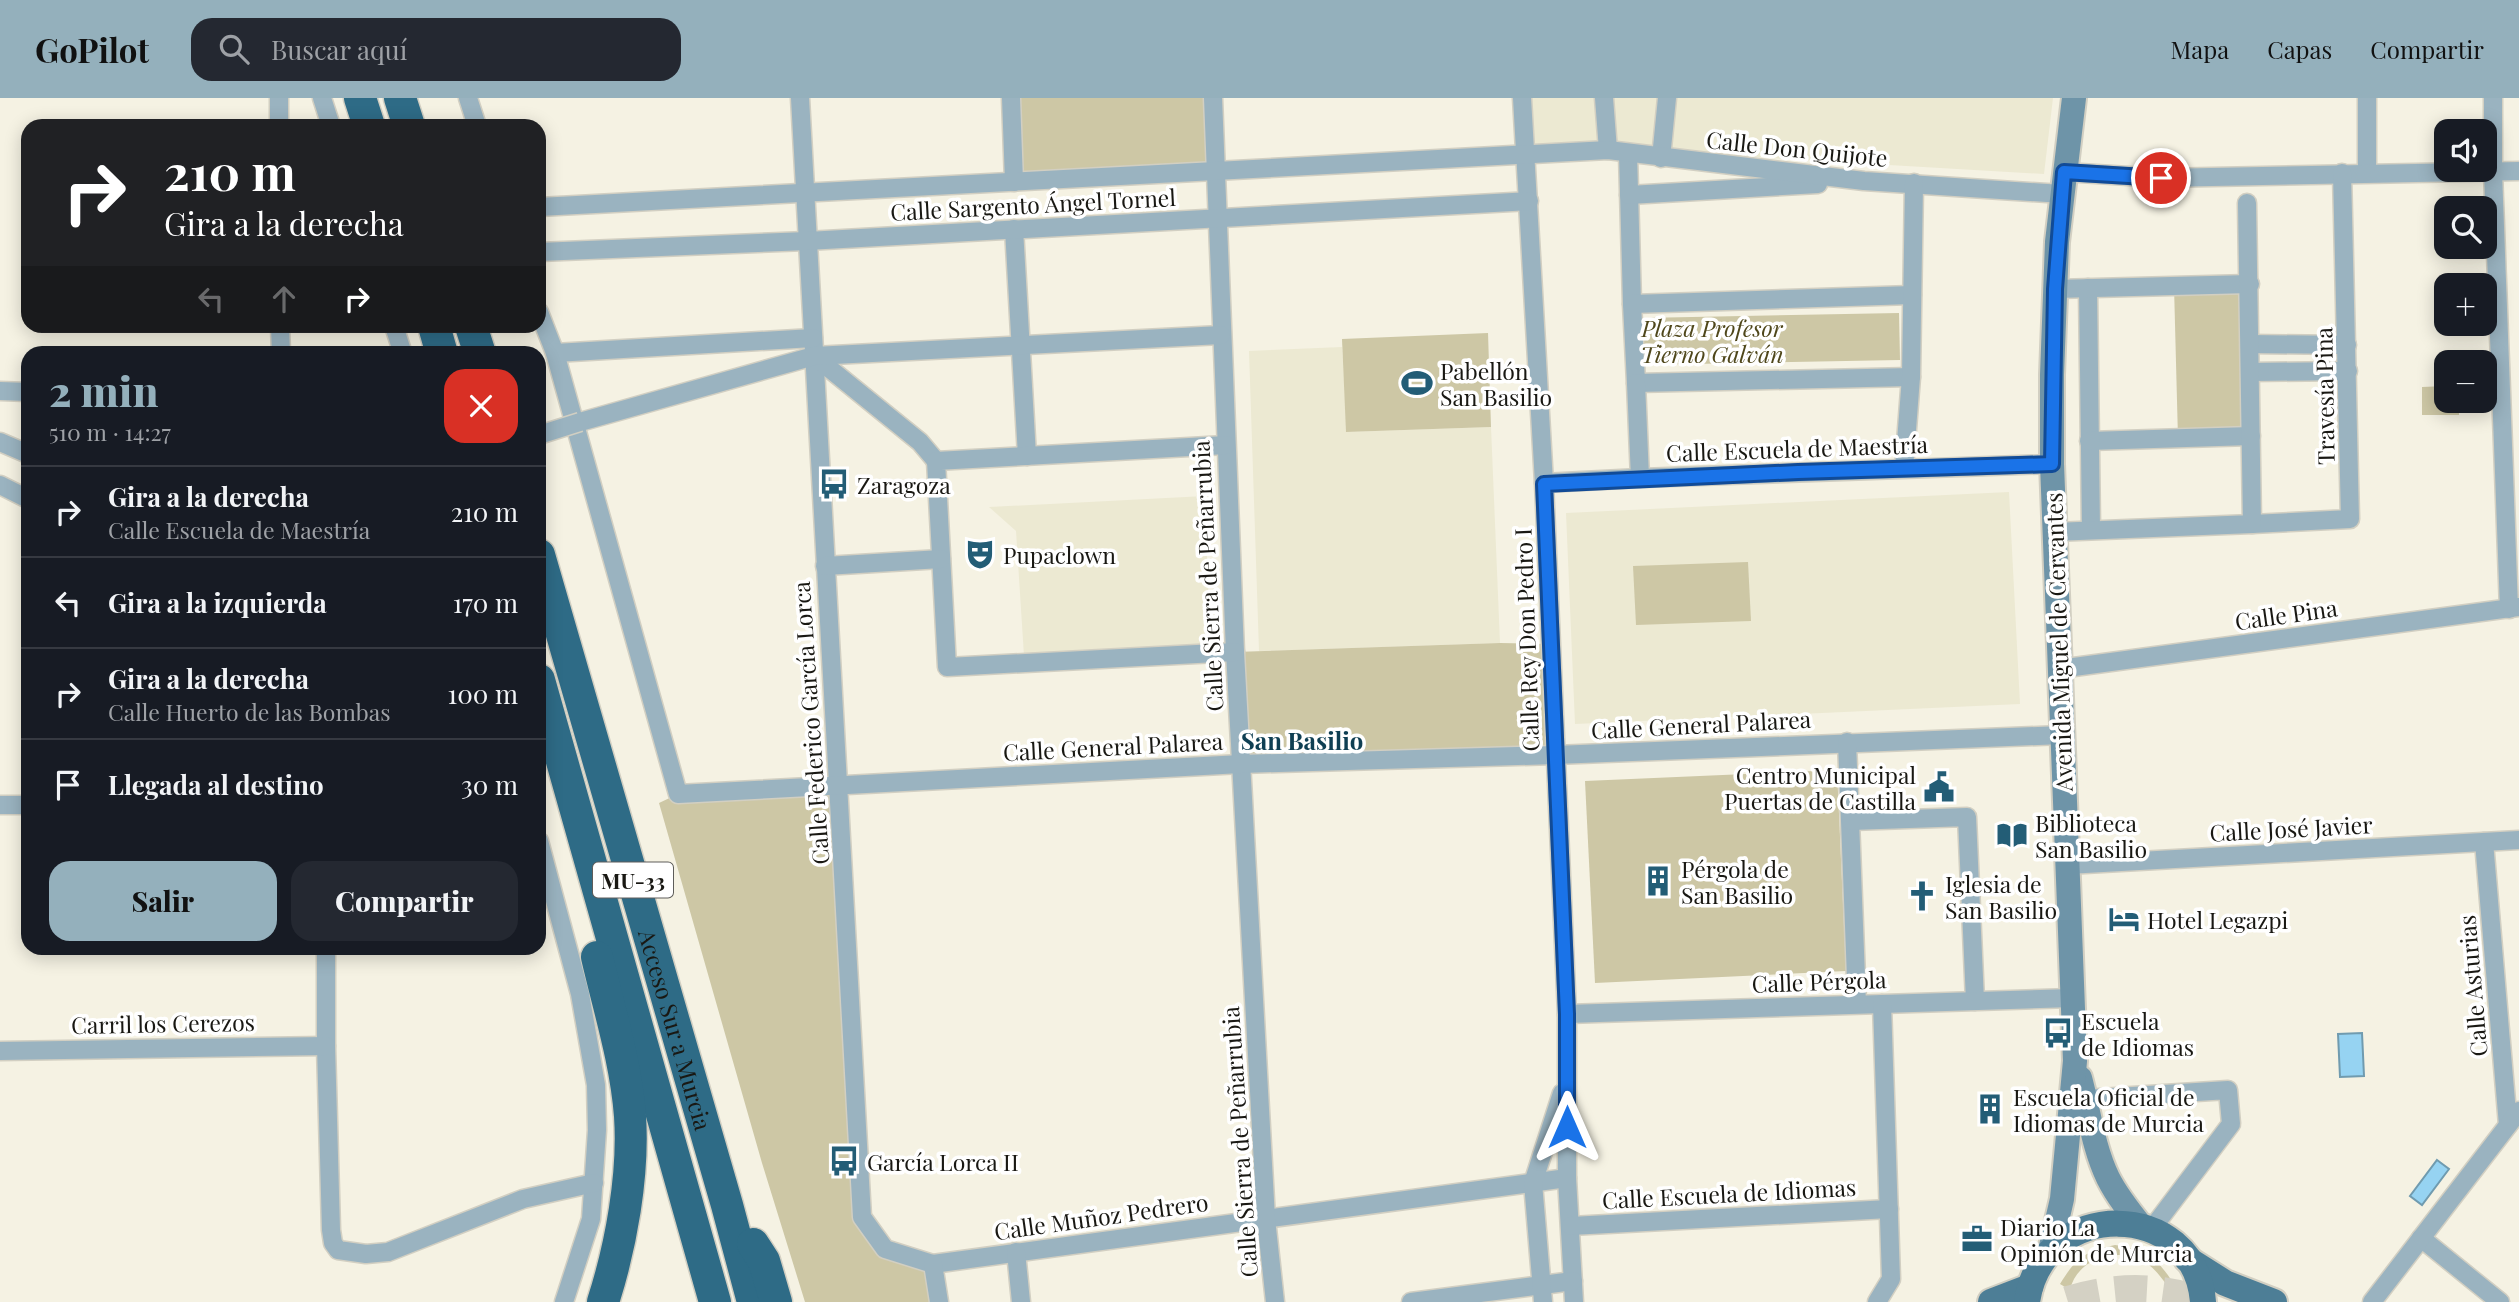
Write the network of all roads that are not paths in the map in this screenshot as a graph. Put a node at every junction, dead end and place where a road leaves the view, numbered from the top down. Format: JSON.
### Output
{"nodes":[{"id":1,"x":279,"y":98,"type":"edge"},
{"id":2,"x":322,"y":98,"type":"edge"},
{"id":3,"x":360,"y":98,"type":"edge"},
{"id":4,"x":400,"y":98,"type":"edge"},
{"id":5,"x":468,"y":98,"type":"edge"},
{"id":6,"x":800,"y":98,"type":"edge"},
{"id":7,"x":1011,"y":98,"type":"edge"},
{"id":8,"x":1213,"y":98,"type":"edge"},
{"id":9,"x":1522,"y":98,"type":"edge"},
{"id":10,"x":1604,"y":98,"type":"edge"},
{"id":11,"x":1667,"y":98,"type":"edge"},
{"id":12,"x":2074,"y":98,"type":"edge"},
{"id":13,"x":2367,"y":98,"type":"edge"},
{"id":14,"x":2493,"y":98,"type":"edge"},
{"id":15,"x":279,"y":119,"type":"edge"},
{"id":16,"x":329,"y":119,"type":"edge"},
{"id":17,"x":367,"y":119,"type":"edge"},
{"id":18,"x":407,"y":119,"type":"edge"},
{"id":19,"x":475,"y":119,"type":"edge"},
{"id":20,"x":2493,"y":119,"type":"edge"},
{"id":21,"x":1608,"y":150,"type":"junction"},
{"id":22,"x":1628,"y":153,"type":"junction"},
{"id":23,"x":1527,"y":155,"type":"junction"},
{"id":24,"x":1661,"y":158,"type":"junction"},
{"id":25,"x":1214,"y":171,"type":"junction"},
{"id":26,"x":2519,"y":171,"type":"edge"},
{"id":27,"x":2434,"y":172,"type":"edge"},
{"id":28,"x":2497,"y":172,"type":"edge"},
{"id":29,"x":2342,"y":173,"type":"junction"},
{"id":30,"x":2367,"y":173,"type":"junction"},
{"id":31,"x":1864,"y":181,"type":"junction"},
{"id":32,"x":1014,"y":182,"type":"junction"},
{"id":33,"x":2493,"y":182,"type":"edge"},
{"id":34,"x":1914,"y":183,"type":"junction"},
{"id":35,"x":2063,"y":183,"type":"junction"},
{"id":36,"x":805,"y":193,"type":"junction"},
{"id":37,"x":1629,"y":195,"type":"junction"},
{"id":38,"x":1529,"y":201,"type":"junction"},
{"id":39,"x":2247,"y":203,"type":"dead end"},
{"id":40,"x":546,"y":206,"type":"edge"},
{"id":41,"x":1216,"y":218,"type":"junction"},
{"id":42,"x":1014,"y":229,"type":"junction"},
{"id":43,"x":807,"y":241,"type":"junction"},
{"id":44,"x":546,"y":252,"type":"edge"},
{"id":45,"x":2250,"y":284,"type":"junction"},
{"id":46,"x":2088,"y":288,"type":"junction"},
{"id":47,"x":2055,"y":289,"type":"junction"},
{"id":48,"x":1912,"y":295,"type":"junction"},
{"id":49,"x":1632,"y":304,"type":"junction"},
{"id":50,"x":546,"y":330,"type":"edge"},
{"id":51,"x":1221,"y":335,"type":"junction"},
{"id":52,"x":2250,"y":344,"type":"junction"},
{"id":53,"x":1022,"y":345,"type":"junction"},
{"id":54,"x":2347,"y":345,"type":"junction"},
{"id":55,"x":813,"y":347,"type":"junction"},
{"id":56,"x":555,"y":353,"type":"junction"},
{"id":57,"x":2348,"y":371,"type":"junction"},
{"id":58,"x":2251,"y":372,"type":"junction"},
{"id":59,"x":1911,"y":377,"type":"junction"},
{"id":60,"x":1636,"y":383,"type":"junction"},
{"id":61,"x":0,"y":391,"type":"edge"},
{"id":62,"x":21,"y":392,"type":"edge"},
{"id":63,"x":546,"y":433,"type":"edge"},
{"id":64,"x":2251,"y":436,"type":"junction"},
{"id":65,"x":2090,"y":441,"type":"junction"},
{"id":66,"x":0,"y":442,"type":"edge"},
{"id":67,"x":1226,"y":445,"type":"junction"},
{"id":68,"x":21,"y":451,"type":"edge"},
{"id":69,"x":1027,"y":456,"type":"junction"},
{"id":70,"x":936,"y":461,"type":"junction"},
{"id":71,"x":2052,"y":464,"type":"junction"},
{"id":72,"x":1904,"y":468,"type":"junction"},
{"id":73,"x":1640,"y":478,"type":"junction"},
{"id":74,"x":1544,"y":484,"type":"junction"},
{"id":75,"x":0,"y":485,"type":"edge"},
{"id":76,"x":21,"y":496,"type":"edge"},
{"id":77,"x":2252,"y":524,"type":"junction"},
{"id":78,"x":2091,"y":530,"type":"junction"},
{"id":79,"x":2054,"y":532,"type":"junction"},
{"id":80,"x":941,"y":559,"type":"junction"},
{"id":81,"x":825,"y":566,"type":"junction"},
{"id":82,"x":546,"y":579,"type":"edge"},
{"id":83,"x":2514,"y":608,"type":"edge"},
{"id":84,"x":1234,"y":652,"type":"junction"},
{"id":85,"x":2059,"y":669,"type":"junction"},
{"id":86,"x":546,"y":705,"type":"edge"},
{"id":87,"x":546,"y":727,"type":"edge"},
{"id":88,"x":2062,"y":735,"type":"junction"},
{"id":89,"x":1847,"y":742,"type":"junction"},
{"id":90,"x":1555,"y":755,"type":"junction"},
{"id":91,"x":1241,"y":764,"type":"junction"},
{"id":92,"x":839,"y":785,"type":"junction"},
{"id":93,"x":0,"y":805,"type":"edge"},
{"id":94,"x":21,"y":805,"type":"edge"},
{"id":95,"x":1851,"y":821,"type":"junction"},
{"id":96,"x":2519,"y":840,"type":"edge"},
{"id":97,"x":2484,"y":842,"type":"junction"},
{"id":98,"x":2067,"y":865,"type":"junction"},
{"id":99,"x":546,"y":867,"type":"edge"},
{"id":100,"x":326,"y":955,"type":"edge"},
{"id":101,"x":2072,"y":998,"type":"junction"},
{"id":102,"x":1975,"y":1001,"type":"junction"},
{"id":103,"x":1857,"y":1004,"type":"junction"},
{"id":104,"x":1882,"y":1004,"type":"junction"},
{"id":105,"x":1567,"y":1014,"type":"junction"},
{"id":106,"x":326,"y":1046,"type":"junction"},
{"id":107,"x":0,"y":1051,"type":"edge"},
{"id":108,"x":2075,"y":1061,"type":"junction"},
{"id":109,"x":1567,"y":1076,"type":"junction"},
{"id":110,"x":2085,"y":1099,"type":"junction"},
{"id":111,"x":2513,"y":1118,"type":"edge"},
{"id":112,"x":1567,"y":1178,"type":"junction"},
{"id":113,"x":594,"y":1183,"type":"junction"},
{"id":114,"x":1533,"y":1183,"type":"junction"},
{"id":115,"x":727,"y":1205,"type":"junction"},
{"id":116,"x":1889,"y":1209,"type":"junction"},
{"id":117,"x":1266,"y":1219,"type":"junction"},
{"id":118,"x":1571,"y":1226,"type":"junction"},
{"id":119,"x":2147,"y":1228,"type":"junction"},
{"id":120,"x":2421,"y":1238,"type":"junction"},
{"id":121,"x":2050,"y":1251,"type":"junction"},
{"id":122,"x":1016,"y":1252,"type":"junction"},
{"id":123,"x":2186,"y":1258,"type":"junction"},
{"id":124,"x":933,"y":1264,"type":"junction"},
{"id":125,"x":1573,"y":1281,"type":"junction"},
{"id":126,"x":1542,"y":1293,"type":"edge"},
{"id":127,"x":2028,"y":1294,"type":"edge"},
{"id":128,"x":564,"y":1302,"type":"edge"},
{"id":129,"x":603,"y":1302,"type":"edge"},
{"id":130,"x":715,"y":1302,"type":"edge"},
{"id":131,"x":753,"y":1302,"type":"edge"},
{"id":132,"x":776,"y":1302,"type":"edge"},
{"id":133,"x":939,"y":1302,"type":"edge"},
{"id":134,"x":1021,"y":1302,"type":"edge"},
{"id":135,"x":1275,"y":1302,"type":"edge"},
{"id":136,"x":1411,"y":1302,"type":"edge"},
{"id":137,"x":1574,"y":1302,"type":"edge"},
{"id":138,"x":1877,"y":1302,"type":"edge"},
{"id":139,"x":1991,"y":1302,"type":"edge"},
{"id":140,"x":2203,"y":1302,"type":"edge"},
{"id":141,"x":2274,"y":1302,"type":"edge"},
{"id":142,"x":2372,"y":1302,"type":"edge"},
{"id":143,"x":2500,"y":1302,"type":"edge"}],
"edges":[{"from":1,"to":15,"type":"street"},
{"from":2,"to":16,"type":"street"},
{"from":3,"to":17,"type":"highway"},
{"from":4,"to":18,"type":"highway"},
{"from":5,"to":19,"type":"street"},
{"from":6,"to":36,"type":"street","name":"Calle Federico García Lorca"},
{"from":7,"to":32,"type":"street"},
{"from":8,"to":25,"type":"street","name":"Calle Sierra de Peñarrubia"},
{"from":9,"to":23,"type":"street","name":"Calle Rey Don Pedro I"},
{"from":10,"to":21,"type":"street"},
{"from":11,"to":24,"type":"street"},
{"from":12,"to":35,"type":"main road","name":"Avenida Miguel de Cervantes"},
{"from":13,"to":30,"type":"street"},
{"from":14,"to":20,"type":"street"},
{"from":21,"to":22,"type":"street","name":"Calle Don Quijote"},
{"from":21,"to":23,"type":"street","name":"Calle Don Quijote"},
{"from":22,"to":24,"type":"street","name":"Calle Don Quijote"},
{"from":22,"to":37,"type":"street"},
{"from":23,"to":25,"type":"street","name":"Calle Sargento Ángel Tornel"},
{"from":23,"to":38,"type":"street","name":"Calle Rey Don Pedro I"},
{"from":24,"to":31,"type":"street","name":"Calle Don Quijote"},
{"from":25,"to":32,"type":"street","name":"Calle Sargento Ángel Tornel"},
{"from":25,"to":41,"type":"street","name":"Calle Sierra de Peñarrubia"},
{"from":26,"to":28,"type":"street","name":"Calle Don Quijote"},
{"from":27,"to":30,"type":"street","name":"Calle Don Quijote"},
{"from":29,"to":30,"type":"street","name":"Calle Don Quijote"},
{"from":29,"to":35,"type":"street","name":"Calle Don Quijote"},
{"from":29,"to":54,"type":"street","name":"Travesía Pina"},
{"from":31,"to":34,"type":"street","name":"Calle Don Quijote"},
{"from":31,"to":37,"type":"street"},
{"from":32,"to":36,"type":"street","name":"Calle Sargento Ángel Tornel"},
{"from":33,"to":83,"type":"street"},
{"from":34,"to":35,"type":"street","name":"Calle Don Quijote"},
{"from":34,"to":48,"type":"street"},
{"from":35,"to":47,"type":"main road","name":"Avenida Miguel de Cervantes"},
{"from":36,"to":40,"type":"street","name":"Calle Sargento Ángel Tornel"},
{"from":36,"to":43,"type":"street","name":"Calle Federico García Lorca"},
{"from":37,"to":49,"type":"street"},
{"from":38,"to":41,"type":"street","name":"Calle Sargento Ángel Tornel"},
{"from":38,"to":74,"type":"street","name":"Calle Rey Don Pedro I"},
{"from":39,"to":45,"type":"street"},
{"from":41,"to":42,"type":"street","name":"Calle Sargento Ángel Tornel"},
{"from":41,"to":51,"type":"street","name":"Calle Sierra de Peñarrubia"},
{"from":42,"to":43,"type":"street","name":"Calle Sargento Ángel Tornel"},
{"from":42,"to":53,"type":"street"},
{"from":43,"to":44,"type":"street","name":"Calle Sargento Ángel Tornel"},
{"from":43,"to":55,"type":"street","name":"Calle Federico García Lorca"},
{"from":45,"to":46,"type":"street"},
{"from":45,"to":52,"type":"street"},
{"from":46,"to":47,"type":"street"},
{"from":46,"to":65,"type":"street"},
{"from":47,"to":71,"type":"main road","name":"Avenida Miguel de Cervantes"},
{"from":48,"to":49,"type":"street"},
{"from":48,"to":59,"type":"street"},
{"from":49,"to":60,"type":"street"},
{"from":50,"to":56,"type":"street"},
{"from":51,"to":53,"type":"street"},
{"from":51,"to":67,"type":"street","name":"Calle Sierra de Peñarrubia"},
{"from":52,"to":54,"type":"street"},
{"from":52,"to":58,"type":"street"},
{"from":53,"to":55,"type":"street"},
{"from":53,"to":69,"type":"street"},
{"from":54,"to":57,"type":"street","name":"Travesía Pina"},
{"from":55,"to":56,"type":"street"},
{"from":55,"to":63,"type":"street","bridge":true},
{"from":55,"to":70,"type":"street"},
{"from":55,"to":81,"type":"street","name":"Calle Federico García Lorca"},
{"from":56,"to":92,"type":"street","name":"Calle General Palarea"},
{"from":57,"to":58,"type":"street"},
{"from":57,"to":77,"type":"street","name":"Travesía Pina"},
{"from":58,"to":64,"type":"street"},
{"from":59,"to":60,"type":"street"},
{"from":59,"to":72,"type":"street"},
{"from":60,"to":73,"type":"street"},
{"from":61,"to":62,"type":"street"},
{"from":64,"to":65,"type":"street"},
{"from":64,"to":77,"type":"street"},
{"from":65,"to":78,"type":"street"},
{"from":66,"to":68,"type":"street"},
{"from":67,"to":69,"type":"street"},
{"from":67,"to":84,"type":"street","name":"Calle Sierra de Peñarrubia"},
{"from":69,"to":70,"type":"street"},
{"from":70,"to":80,"type":"street"},
{"from":71,"to":72,"type":"street","name":"Calle Escuela de Maestría"},
{"from":71,"to":79,"type":"main road","name":"Avenida Miguel de Cervantes"},
{"from":72,"to":73,"type":"street","name":"Calle Escuela de Maestría"},
{"from":73,"to":74,"type":"street","name":"Calle Escuela de Maestría"},
{"from":74,"to":90,"type":"street","name":"Calle Rey Don Pedro I"},
{"from":75,"to":76,"type":"street"},
{"from":77,"to":78,"type":"street"},
{"from":78,"to":79,"type":"street"},
{"from":79,"to":85,"type":"main road","name":"Avenida Miguel de Cervantes"},
{"from":80,"to":81,"type":"street"},
{"from":80,"to":84,"type":"street"},
{"from":81,"to":92,"type":"street","name":"Calle Federico García Lorca"},
{"from":82,"to":115,"type":"highway","name":"Acceso Sur a Murcia","number":"MU-33"},
{"from":83,"to":85,"type":"street","name":"Calle Pina"},
{"from":84,"to":91,"type":"street","name":"Calle Sierra de Peñarrubia"},
{"from":85,"to":88,"type":"main road","name":"Avenida Miguel de Cervantes"},
{"from":86,"to":130,"type":"highway","name":"Acceso Sur a Murcia","number":"MU-33"},
{"from":87,"to":129,"type":"highway"},
{"from":88,"to":89,"type":"street","name":"Calle General Palarea"},
{"from":88,"to":98,"type":"main road","name":"Avenida Miguel de Cervantes"},
{"from":89,"to":90,"type":"street","name":"Calle General Palarea"},
{"from":89,"to":95,"type":"street"},
{"from":90,"to":91,"type":"street","name":"Calle General Palarea"},
{"from":90,"to":105,"type":"street","name":"Calle Rey Don Pedro I"},
{"from":91,"to":92,"type":"street","name":"Calle General Palarea"},
{"from":91,"to":117,"type":"street","name":"Calle Sierra de Peñarrubia"},
{"from":92,"to":124,"type":"street","name":"Calle Federico García Lorca"},
{"from":93,"to":94,"type":"street"},
{"from":95,"to":102,"type":"street"},
{"from":95,"to":103,"type":"street"},
{"from":96,"to":97,"type":"street","name":"Calle José Javier"},
{"from":97,"to":98,"type":"street","name":"Calle José Javier"},
{"from":97,"to":111,"type":"street","name":"Calle Asturias"},
{"from":98,"to":101,"type":"main road","name":"Avenida Miguel de Cervantes"},
{"from":99,"to":113,"type":"street"},
{"from":100,"to":106,"type":"street"},
{"from":101,"to":102,"type":"street","name":"Calle Pérgola"},
{"from":101,"to":108,"type":"main road","name":"Avenida Miguel de Cervantes"},
{"from":102,"to":104,"type":"street","name":"Calle Pérgola"},
{"from":103,"to":104,"type":"street","name":"Calle Pérgola"},
{"from":103,"to":105,"type":"street","name":"Calle Pérgola"},
{"from":104,"to":116,"type":"street"},
{"from":105,"to":109,"type":"street","name":"Calle Rey Don Pedro I"},
{"from":106,"to":107,"type":"street","name":"Carril los Cerezos"},
{"from":106,"to":113,"type":"street"},
{"from":108,"to":110,"type":"main road","name":"Avenida Miguel de Cervantes"},
{"from":108,"to":121,"type":"main road","name":"Avenida Miguel de Cervantes"},
{"from":109,"to":112,"type":"street","name":"Calle Rey Don Pedro I"},
{"from":109,"to":114,"type":"street","name":"Calle Rey Don Pedro I"},
{"from":110,"to":119,"type":"main road","name":"Avenida Miguel de Cervantes"},
{"from":110,"to":119,"type":"street"},
{"from":111,"to":120,"type":"street","name":"Calle Asturias"},
{"from":112,"to":114,"type":"street","name":"Calle Muñoz Pedrero"},
{"from":112,"to":118,"type":"street","name":"Calle Rey Don Pedro I"},
{"from":113,"to":128,"type":"street"},
{"from":114,"to":117,"type":"street","name":"Calle Muñoz Pedrero"},
{"from":114,"to":126,"type":"street","name":"Calle Rey Don Pedro I"},
{"from":115,"to":131,"type":"highway","name":"Acceso Sur a Murcia","number":"MU-33"},
{"from":115,"to":132,"type":"highway"},
{"from":116,"to":118,"type":"street","name":"Calle Escuela de Idiomas"},
{"from":116,"to":138,"type":"street"},
{"from":117,"to":122,"type":"street","name":"Calle Muñoz Pedrero"},
{"from":117,"to":135,"type":"street","name":"Calle Sierra de Peñarrubia"},
{"from":118,"to":125,"type":"street","name":"Calle Rey Don Pedro I"},
{"from":119,"to":121,"type":"main road"},
{"from":119,"to":123,"type":"main road"},
{"from":120,"to":142,"type":"street","name":"Calle Asturias"},
{"from":120,"to":143,"type":"street"},
{"from":121,"to":127,"type":"main road"},
{"from":122,"to":124,"type":"street","name":"Calle Muñoz Pedrero"},
{"from":122,"to":134,"type":"street"},
{"from":123,"to":140,"type":"main road"},
{"from":123,"to":141,"type":"main road"},
{"from":124,"to":133,"type":"street"},
{"from":125,"to":126,"type":"street"},
{"from":125,"to":137,"type":"street","name":"Calle Rey Don Pedro I"},
{"from":126,"to":136,"type":"street"},
{"from":127,"to":139,"type":"main road"}]}
